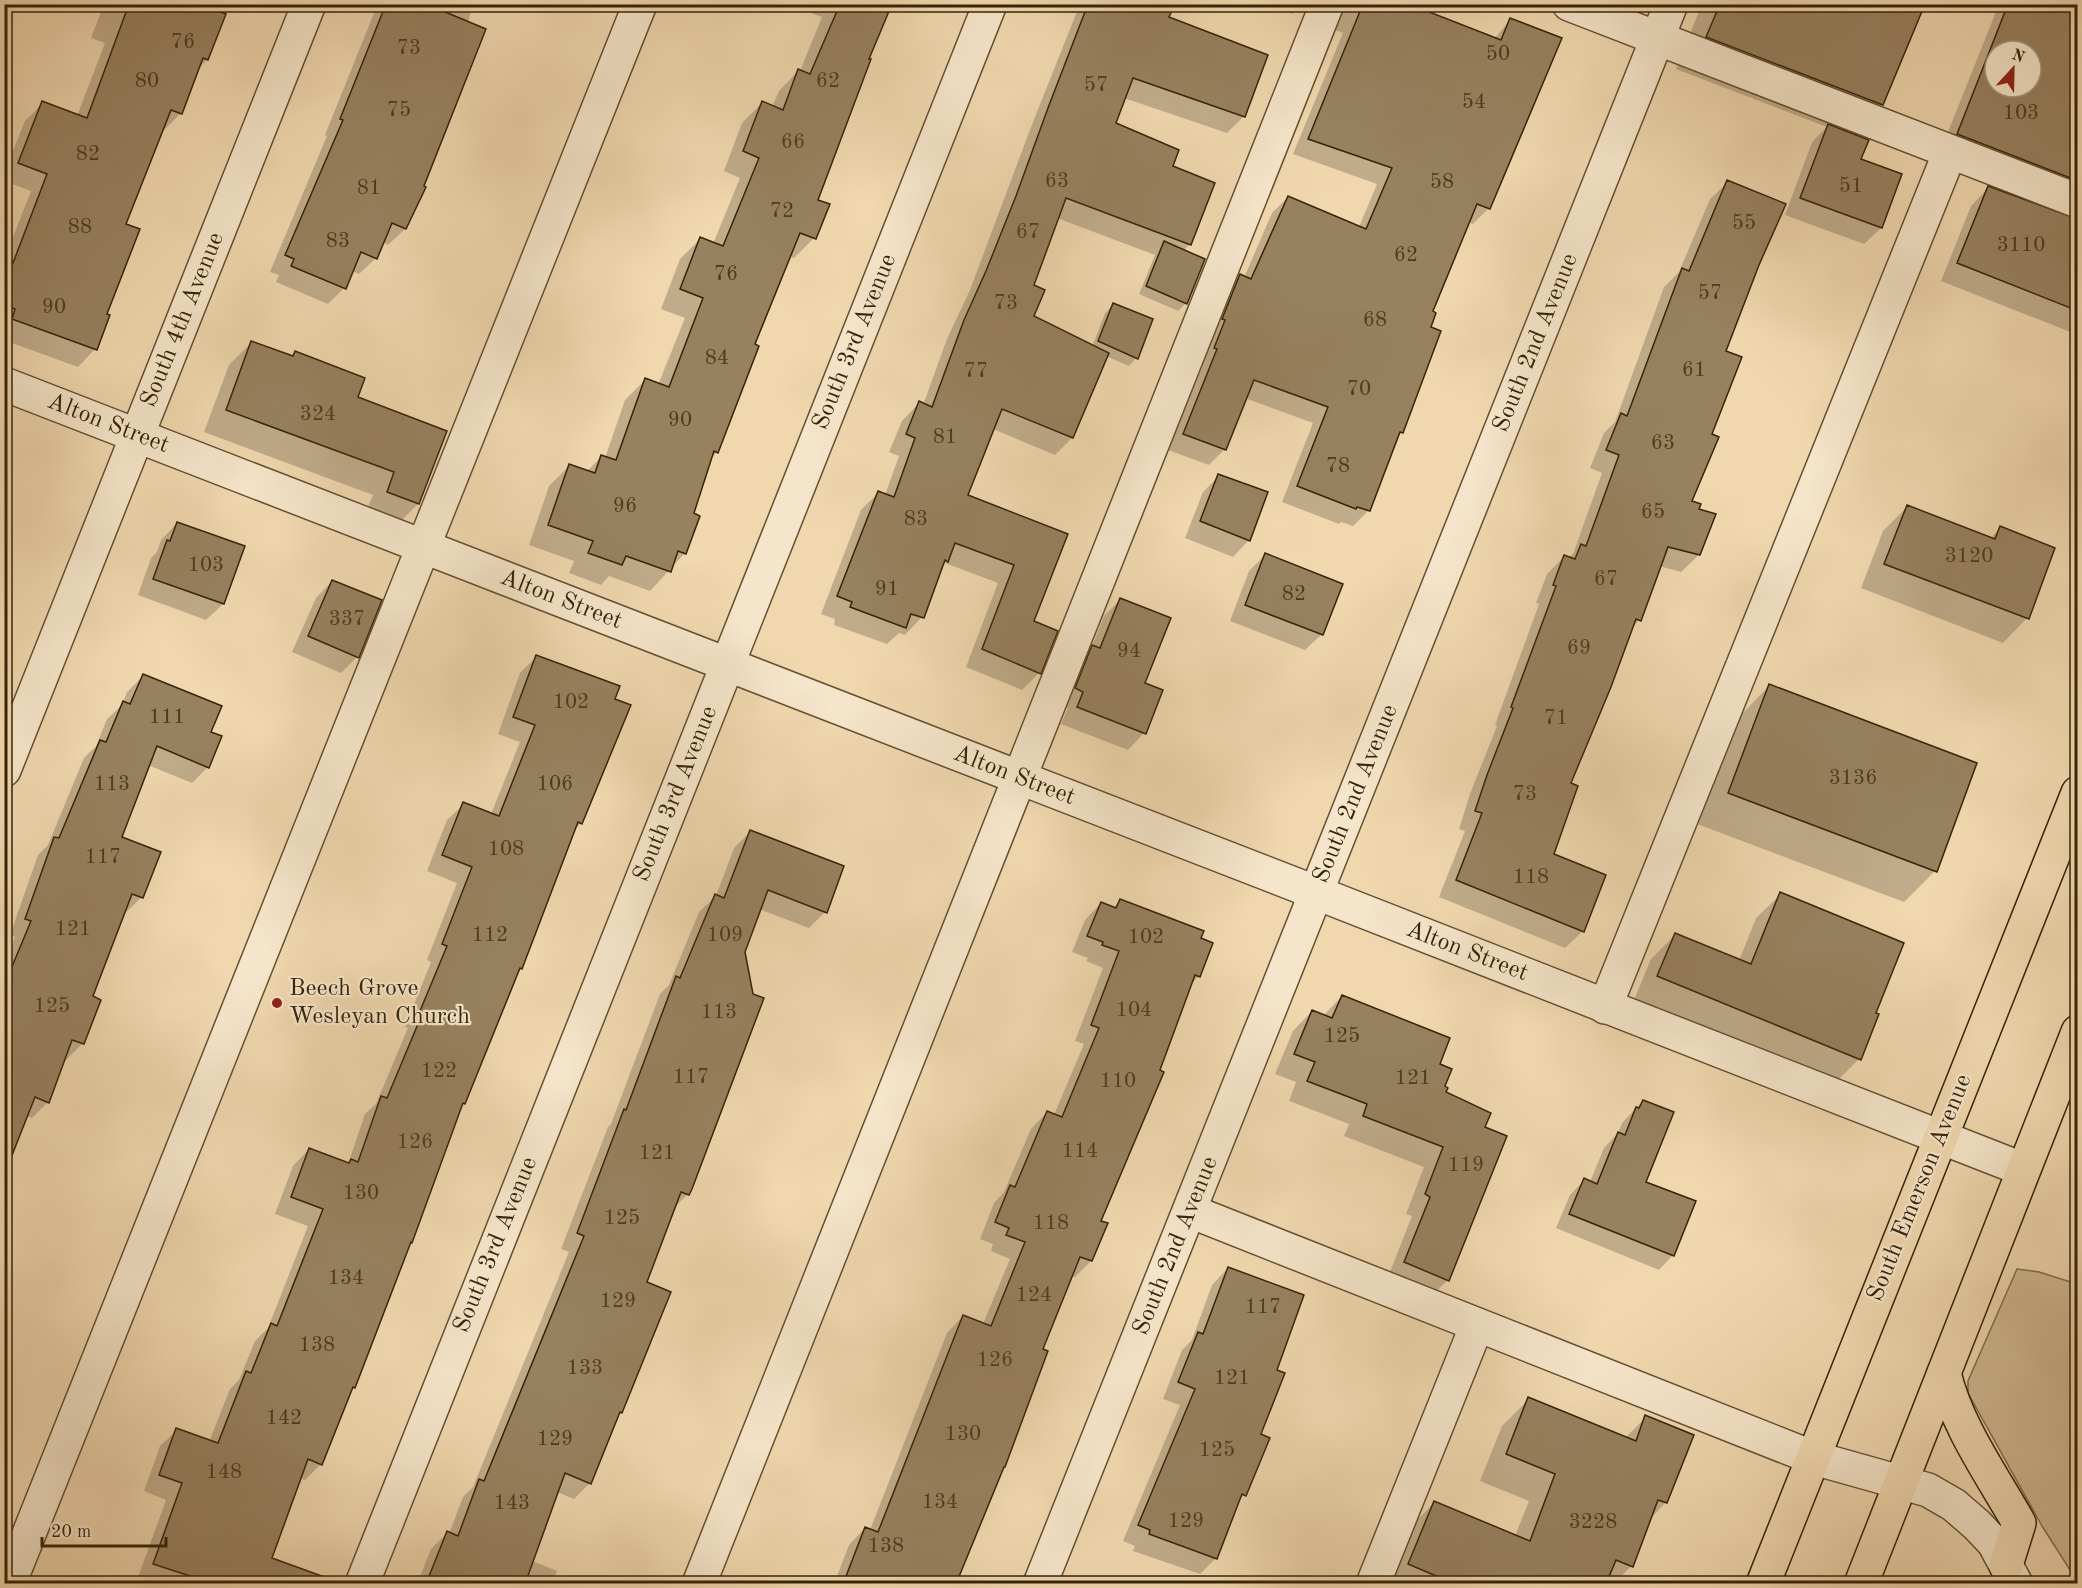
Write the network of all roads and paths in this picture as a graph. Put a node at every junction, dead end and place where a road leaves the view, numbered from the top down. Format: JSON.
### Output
{"nodes":[{"id":1,"x":309,"y":4,"type":"edge"},
{"id":2,"x":639,"y":4,"type":"edge"},
{"id":3,"x":990,"y":4,"type":"edge"},
{"id":4,"x":1327,"y":4,"type":"edge"},
{"id":5,"x":1569,"y":4,"type":"edge"},
{"id":6,"x":1671,"y":4,"type":"edge"},
{"id":7,"x":1657,"y":39,"type":"junction"},
{"id":8,"x":1950,"y":152,"type":"junction"},
{"id":9,"x":2078,"y":201,"type":"edge"},
{"id":10,"x":4,"y":384,"type":"edge"},
{"id":11,"x":137,"y":436,"type":"junction"},
{"id":12,"x":423,"y":547,"type":"junction"},
{"id":13,"x":727,"y":665,"type":"junction"},
{"id":14,"x":6,"y":762,"type":"edge"},
{"id":15,"x":1019,"y":778,"type":"junction"},
{"id":16,"x":2078,"y":793,"type":"edge"},
{"id":17,"x":1317,"y":893,"type":"junction"},
{"id":18,"x":1605,"y":1007,"type":"junction"},
{"id":19,"x":2078,"y":1032,"type":"edge"},
{"id":20,"x":1940,"y":1138,"type":"junction"},
{"id":21,"x":2022,"y":1169,"type":"junction"},
{"id":22,"x":1190,"y":1211,"type":"junction"},
{"id":23,"x":1477,"y":1325,"type":"junction"},
{"id":24,"x":1944,"y":1373,"type":"junction"},
{"id":25,"x":1814,"y":1458,"type":"junction"},
{"id":26,"x":1902,"y":1483,"type":"junction"},
{"id":27,"x":2011,"y":1574,"type":"edge"},
{"id":28,"x":9,"y":1584,"type":"edge"},
{"id":29,"x":362,"y":1584,"type":"edge"},
{"id":30,"x":699,"y":1584,"type":"edge"},
{"id":31,"x":1040,"y":1584,"type":"edge"},
{"id":32,"x":1373,"y":1584,"type":"edge"},
{"id":33,"x":1763,"y":1584,"type":"edge"},
{"id":34,"x":1861,"y":1584,"type":"edge"}],
"edges":[{"from":1,"to":11,"type":"street","name":"South 4th Avenue"},
{"from":2,"to":12,"type":"street"},
{"from":3,"to":13,"type":"street","name":"South 3rd Avenue"},
{"from":4,"to":15,"type":"street"},
{"from":5,"to":7,"type":"street"},
{"from":6,"to":7,"type":"street","name":"South 2nd Avenue"},
{"from":7,"to":8,"type":"street"},
{"from":7,"to":17,"type":"street","name":"South 2nd Avenue"},
{"from":8,"to":9,"type":"street"},
{"from":8,"to":18,"type":"street"},
{"from":10,"to":11,"type":"street","name":"Alton Street"},
{"from":11,"to":12,"type":"street","name":"Alton Street"},
{"from":11,"to":14,"type":"street","name":"South 4th Avenue"},
{"from":12,"to":13,"type":"street","name":"Alton Street"},
{"from":12,"to":28,"type":"street"},
{"from":13,"to":15,"type":"street","name":"Alton Street"},
{"from":13,"to":29,"type":"street","name":"South 3rd Avenue"},
{"from":15,"to":17,"type":"street","name":"Alton Street"},
{"from":15,"to":30,"type":"street"},
{"from":16,"to":20,"type":"main road","name":"South Emerson Avenue"},
{"from":17,"to":18,"type":"street","name":"Alton Street"},
{"from":17,"to":22,"type":"street","name":"South 2nd Avenue"},
{"from":18,"to":20,"type":"street","name":"Alton Street"},
{"from":19,"to":21,"type":"main road"},
{"from":20,"to":21,"type":"street","name":"Alton Street"},
{"from":20,"to":25,"type":"main road","name":"South Emerson Avenue"},
{"from":21,"to":24,"type":"main road"},
{"from":22,"to":23,"type":"street"},
{"from":22,"to":31,"type":"street","name":"South 2nd Avenue"},
{"from":23,"to":25,"type":"street"},
{"from":23,"to":32,"type":"street"},
{"from":24,"to":26,"type":"main road"},
{"from":24,"to":27,"type":"main road"},
{"from":25,"to":26,"type":"street"},
{"from":25,"to":33,"type":"main road","name":"South Emerson Avenue"},
{"from":26,"to":27,"type":"street"},
{"from":26,"to":34,"type":"main road"}]}
